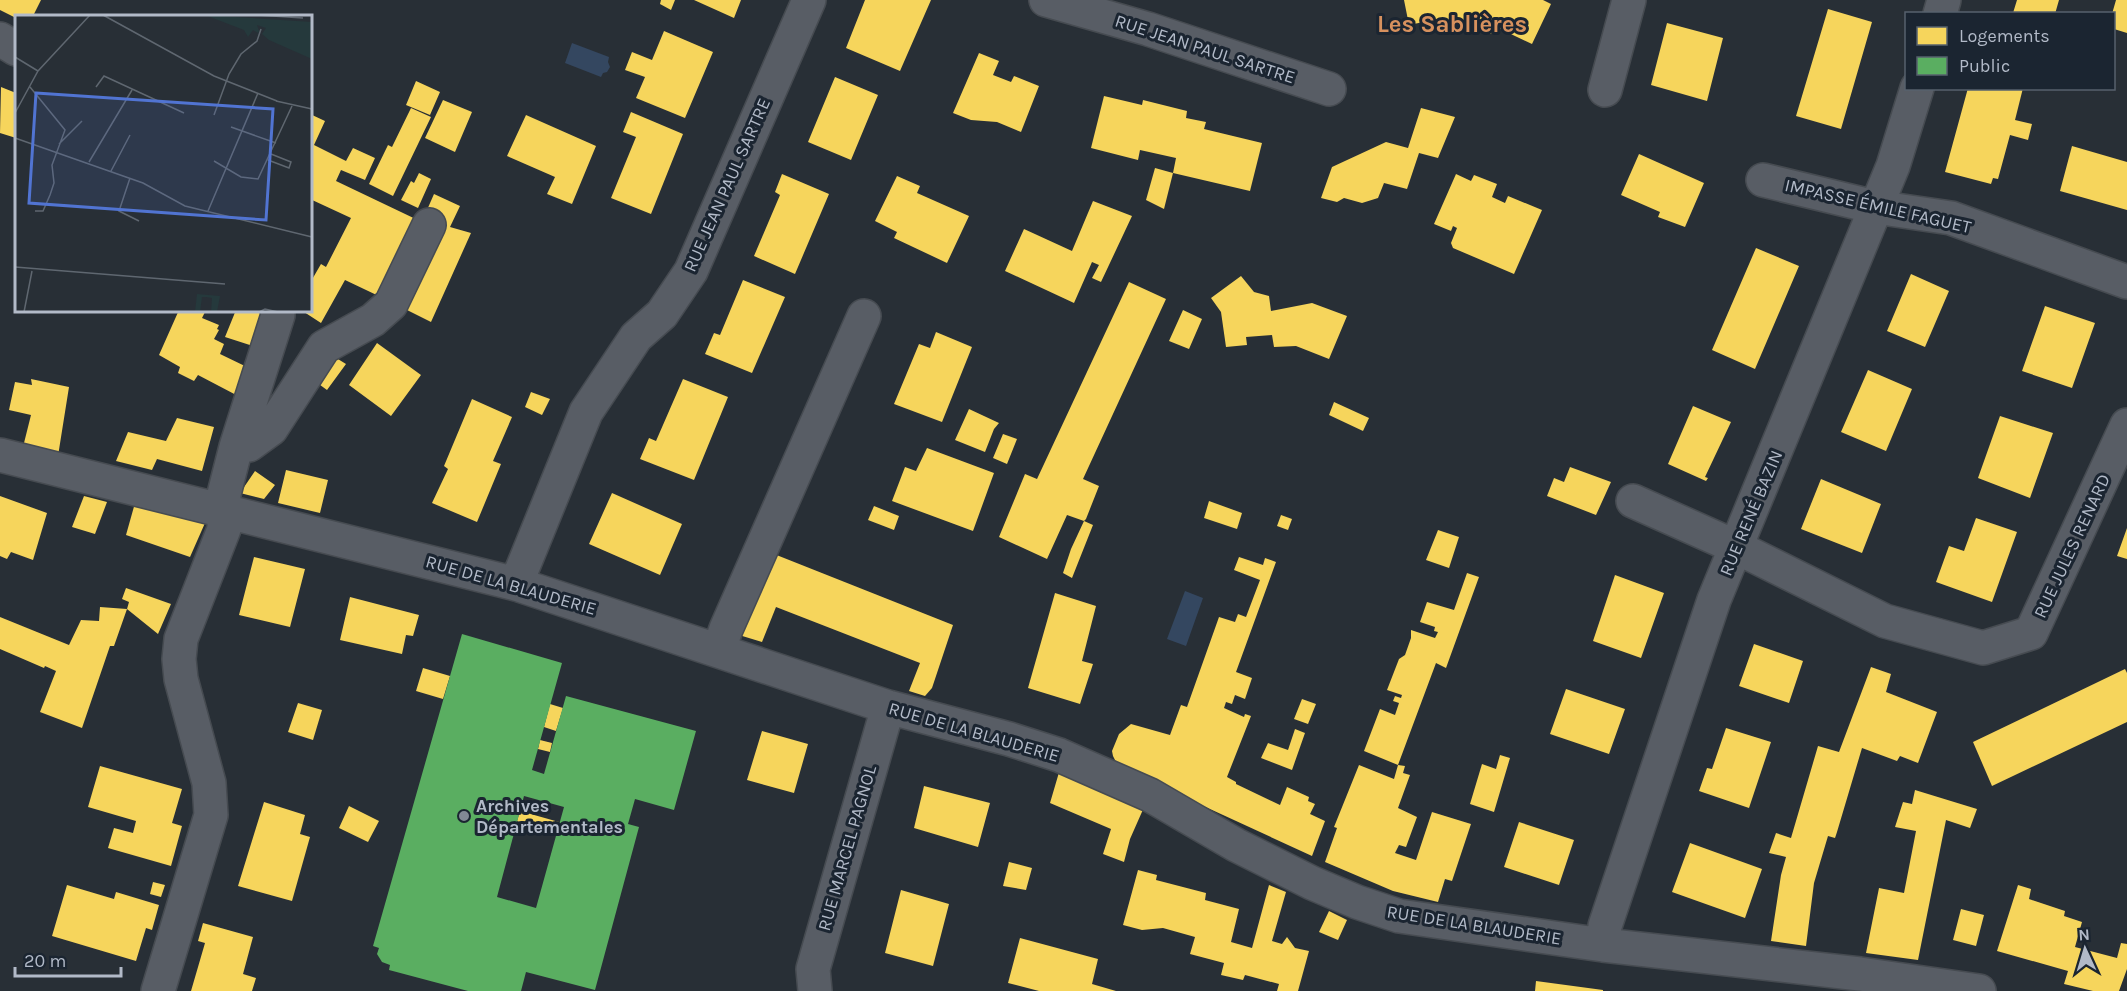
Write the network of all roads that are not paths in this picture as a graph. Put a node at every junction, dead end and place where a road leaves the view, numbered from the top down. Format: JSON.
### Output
{"nodes":[{"id":1,"x":809,"y":0,"type":"edge"},
{"id":2,"x":1046,"y":0,"type":"edge"},
{"id":3,"x":1629,"y":0,"type":"edge"},
{"id":4,"x":0,"y":39,"type":"edge"},
{"id":5,"x":15,"y":48,"type":"edge"},
{"id":6,"x":1329,"y":89,"type":"dead end"},
{"id":7,"x":1605,"y":90,"type":"dead end"},
{"id":8,"x":1916,"y":90,"type":"edge"},
{"id":9,"x":1763,"y":180,"type":"dead end"},
{"id":10,"x":1875,"y":207,"type":"junction"},
{"id":11,"x":429,"y":225,"type":"dead end"},
{"id":12,"x":2127,"y":282,"type":"edge"},
{"id":13,"x":277,"y":312,"type":"edge"},
{"id":14,"x":864,"y":316,"type":"dead end"},
{"id":15,"x":2123,"y":446,"type":"edge"},
{"id":16,"x":236,"y":447,"type":"junction"},
{"id":17,"x":0,"y":455,"type":"edge"},
{"id":18,"x":1633,"y":501,"type":"dead end"},
{"id":19,"x":224,"y":510,"type":"junction"},
{"id":20,"x":1736,"y":547,"type":"junction"},
{"id":21,"x":516,"y":584,"type":"junction"},
{"id":22,"x":719,"y":649,"type":"junction"},
{"id":23,"x":888,"y":707,"type":"junction"},
{"id":24,"x":1603,"y":945,"type":"junction"},
{"id":25,"x":158,"y":991,"type":"edge"},
{"id":26,"x":815,"y":991,"type":"edge"},
{"id":27,"x":1979,"y":991,"type":"edge"}],
"edges":[{"from":1,"to":21,"type":"street","name":"RUE JEAN PAUL SARTRE"},
{"from":2,"to":6,"type":"street","name":"RUE JEAN PAUL SARTRE"},
{"from":3,"to":7,"type":"street"},
{"from":4,"to":5,"type":"street"},
{"from":8,"to":10,"type":"street","name":"RUE RENÉ BAZIN"},
{"from":9,"to":10,"type":"street","name":"IMPASSE ÉMILE FAGUET"},
{"from":10,"to":12,"type":"street","name":"IMPASSE ÉMILE FAGUET"},
{"from":10,"to":20,"type":"street","name":"RUE RENÉ BAZIN"},
{"from":11,"to":16,"type":"street"},
{"from":13,"to":16,"type":"street"},
{"from":14,"to":22,"type":"street"},
{"from":15,"to":20,"type":"street","name":"RUE JULES RENARD"},
{"from":16,"to":19,"type":"street"},
{"from":17,"to":19,"type":"street","name":"RUE DE LA BLAUDERIE"},
{"from":18,"to":20,"type":"street","name":"RUE JULES RENARD"},
{"from":19,"to":21,"type":"street","name":"RUE DE LA BLAUDERIE"},
{"from":19,"to":25,"type":"street"},
{"from":20,"to":24,"type":"street","name":"RUE RENÉ BAZIN"},
{"from":21,"to":22,"type":"street","name":"RUE DE LA BLAUDERIE"},
{"from":22,"to":23,"type":"street","name":"RUE DE LA BLAUDERIE"},
{"from":23,"to":24,"type":"street","name":"RUE DE LA BLAUDERIE"},
{"from":23,"to":26,"type":"street","name":"RUE MARCEL PAGNOL"},
{"from":24,"to":27,"type":"street","name":"RUE DE LA BLAUDERIE"}]}
